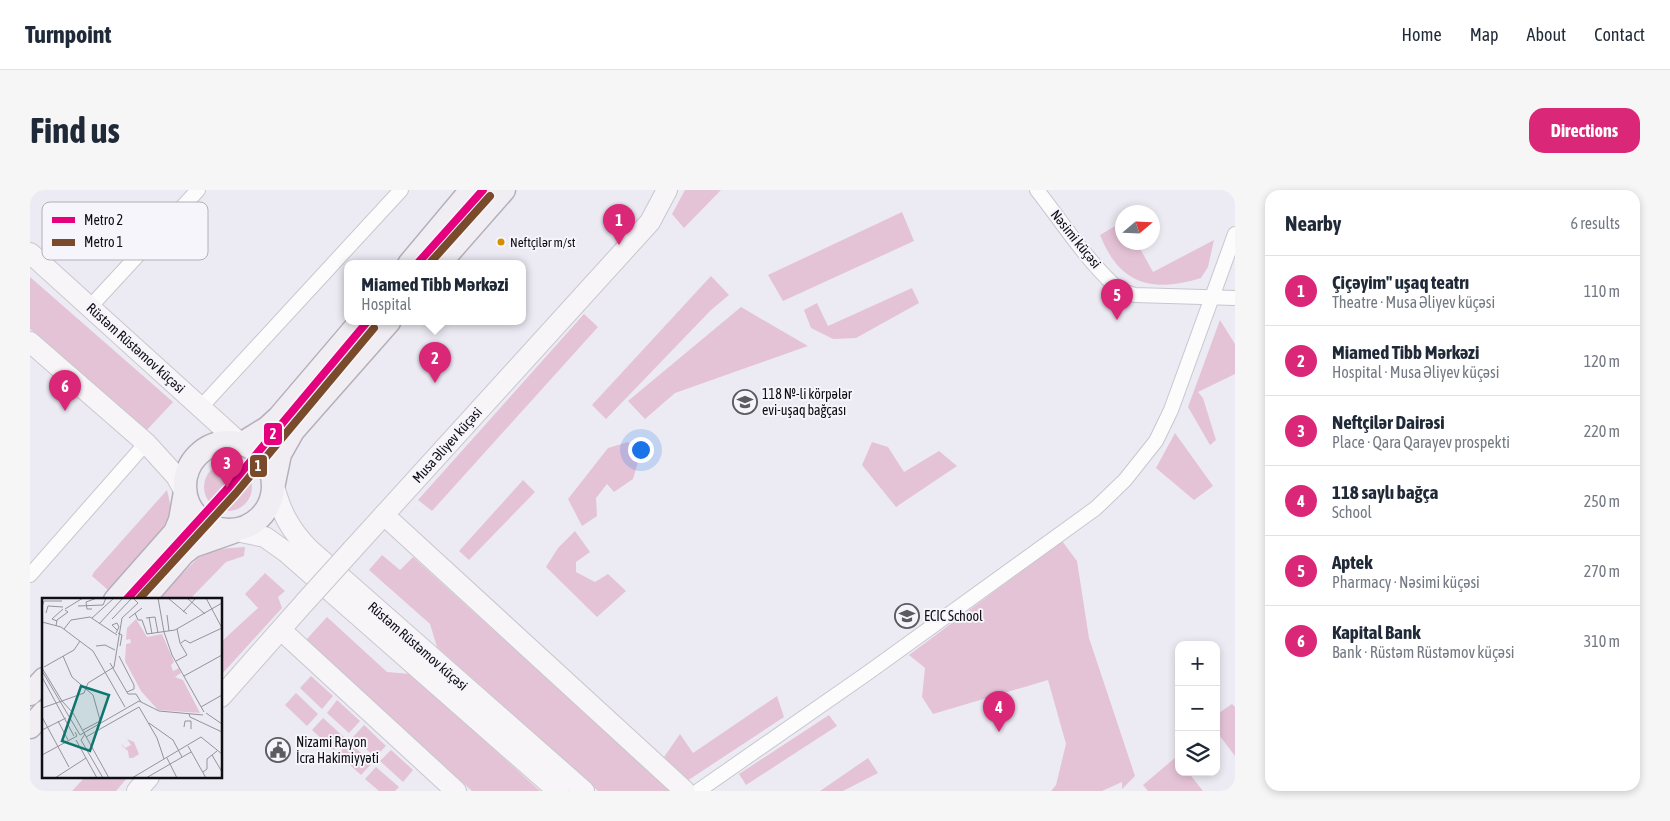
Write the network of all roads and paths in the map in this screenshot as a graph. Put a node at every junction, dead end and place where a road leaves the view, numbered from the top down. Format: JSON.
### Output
{"nodes":[{"id":1,"x":198,"y":190,"type":"edge"},
{"id":2,"x":400,"y":190,"type":"edge"},
{"id":3,"x":471,"y":190,"type":"edge"},
{"id":4,"x":504,"y":190,"type":"edge"},
{"id":5,"x":666,"y":190,"type":"edge"},
{"id":6,"x":1037,"y":190,"type":"edge"},
{"id":7,"x":187,"y":202,"type":"edge"},
{"id":8,"x":1235,"y":234,"type":"edge"},
{"id":9,"x":30,"y":253,"type":"edge"},
{"id":10,"x":134,"y":260,"type":"edge"},
{"id":11,"x":412,"y":260,"type":"edge"},
{"id":12,"x":443,"y":260,"type":"edge"},
{"id":13,"x":1211,"y":297,"type":"junction"},
{"id":14,"x":1235,"y":298,"type":"edge"},
{"id":15,"x":90,"y":308,"type":"junction"},
{"id":16,"x":357,"y":325,"type":"edge"},
{"id":17,"x":385,"y":325,"type":"edge"},
{"id":18,"x":30,"y":342,"type":"edge"},
{"id":19,"x":201,"y":407,"type":"junction"},
{"id":20,"x":146,"y":443,"type":"junction"},
{"id":21,"x":241,"y":444,"type":"junction"},
{"id":22,"x":274,"y":486,"type":"junction"},
{"id":23,"x":185,"y":492,"type":"junction"},
{"id":24,"x":384,"y":515,"type":"junction"},
{"id":25,"x":236,"y":531,"type":"junction"},
{"id":26,"x":30,"y":575,"type":"edge"},
{"id":27,"x":117,"y":598,"type":"edge"},
{"id":28,"x":144,"y":598,"type":"edge"},
{"id":29,"x":281,"y":630,"type":"junction"},
{"id":30,"x":42,"y":681,"type":"edge"},
{"id":31,"x":30,"y":694,"type":"edge"},
{"id":32,"x":222,"y":696,"type":"edge"},
{"id":33,"x":42,"y":714,"type":"edge"},
{"id":34,"x":30,"y":727,"type":"edge"},
{"id":35,"x":148,"y":778,"type":"edge"},
{"id":36,"x":137,"y":791,"type":"edge"},
{"id":37,"x":456,"y":791,"type":"edge"},
{"id":38,"x":558,"y":791,"type":"edge"},
{"id":39,"x":584,"y":791,"type":"edge"},
{"id":40,"x":685,"y":791,"type":"edge"},
{"id":41,"x":698,"y":791,"type":"edge"}],
"edges":[{"from":1,"to":7,"type":"street"},
{"from":2,"to":19,"type":"street"},
{"from":3,"to":11,"type":"main road"},
{"from":4,"to":12,"type":"main road"},
{"from":5,"to":24,"type":"main road","name":"Musa Əliyev küçəsi"},
{"from":6,"to":13,"type":"street","name":"Nəsimi küçəsi"},
{"from":8,"to":13,"type":"street"},
{"from":9,"to":15,"type":"main road","name":"Rüstəm Rüstəmov küçəsi"},
{"from":10,"to":15,"type":"street"},
{"from":13,"to":14,"type":"street","name":"Nəsimi küçəsi"},
{"from":13,"to":41,"type":"street"},
{"from":15,"to":19,"type":"main road","name":"Rüstəm Rüstəmov küçəsi"},
{"from":16,"to":21,"type":"main road"},
{"from":17,"to":22,"type":"main road"},
{"from":18,"to":20,"type":"main road"},
{"from":19,"to":21,"type":"main road","name":"Rüstəm Rüstəmov küçəsi"},
{"from":20,"to":23,"type":"main road"},
{"from":20,"to":26,"type":"street"},
{"from":21,"to":22,"type":"main road"},
{"from":21,"to":23,"type":"main road"},
{"from":22,"to":25,"type":"main road"},
{"from":22,"to":39,"type":"main road","name":"Rüstəm Rüstəmov küçəsi"},
{"from":23,"to":25,"type":"main road"},
{"from":23,"to":27,"type":"main road"},
{"from":24,"to":29,"type":"main road","name":"Musa Əliyev küçəsi","bridge":true},
{"from":24,"to":40,"type":"main road"},
{"from":25,"to":28,"type":"main road"},
{"from":25,"to":38,"type":"main road","name":"Rüstəm Rüstəmov küçəsi"},
{"from":29,"to":32,"type":"main road","name":"Musa Əliyev küçəsi"},
{"from":29,"to":37,"type":"main road"},
{"from":30,"to":31,"type":"main road"},
{"from":33,"to":34,"type":"main road"},
{"from":35,"to":36,"type":"main road"}]}
